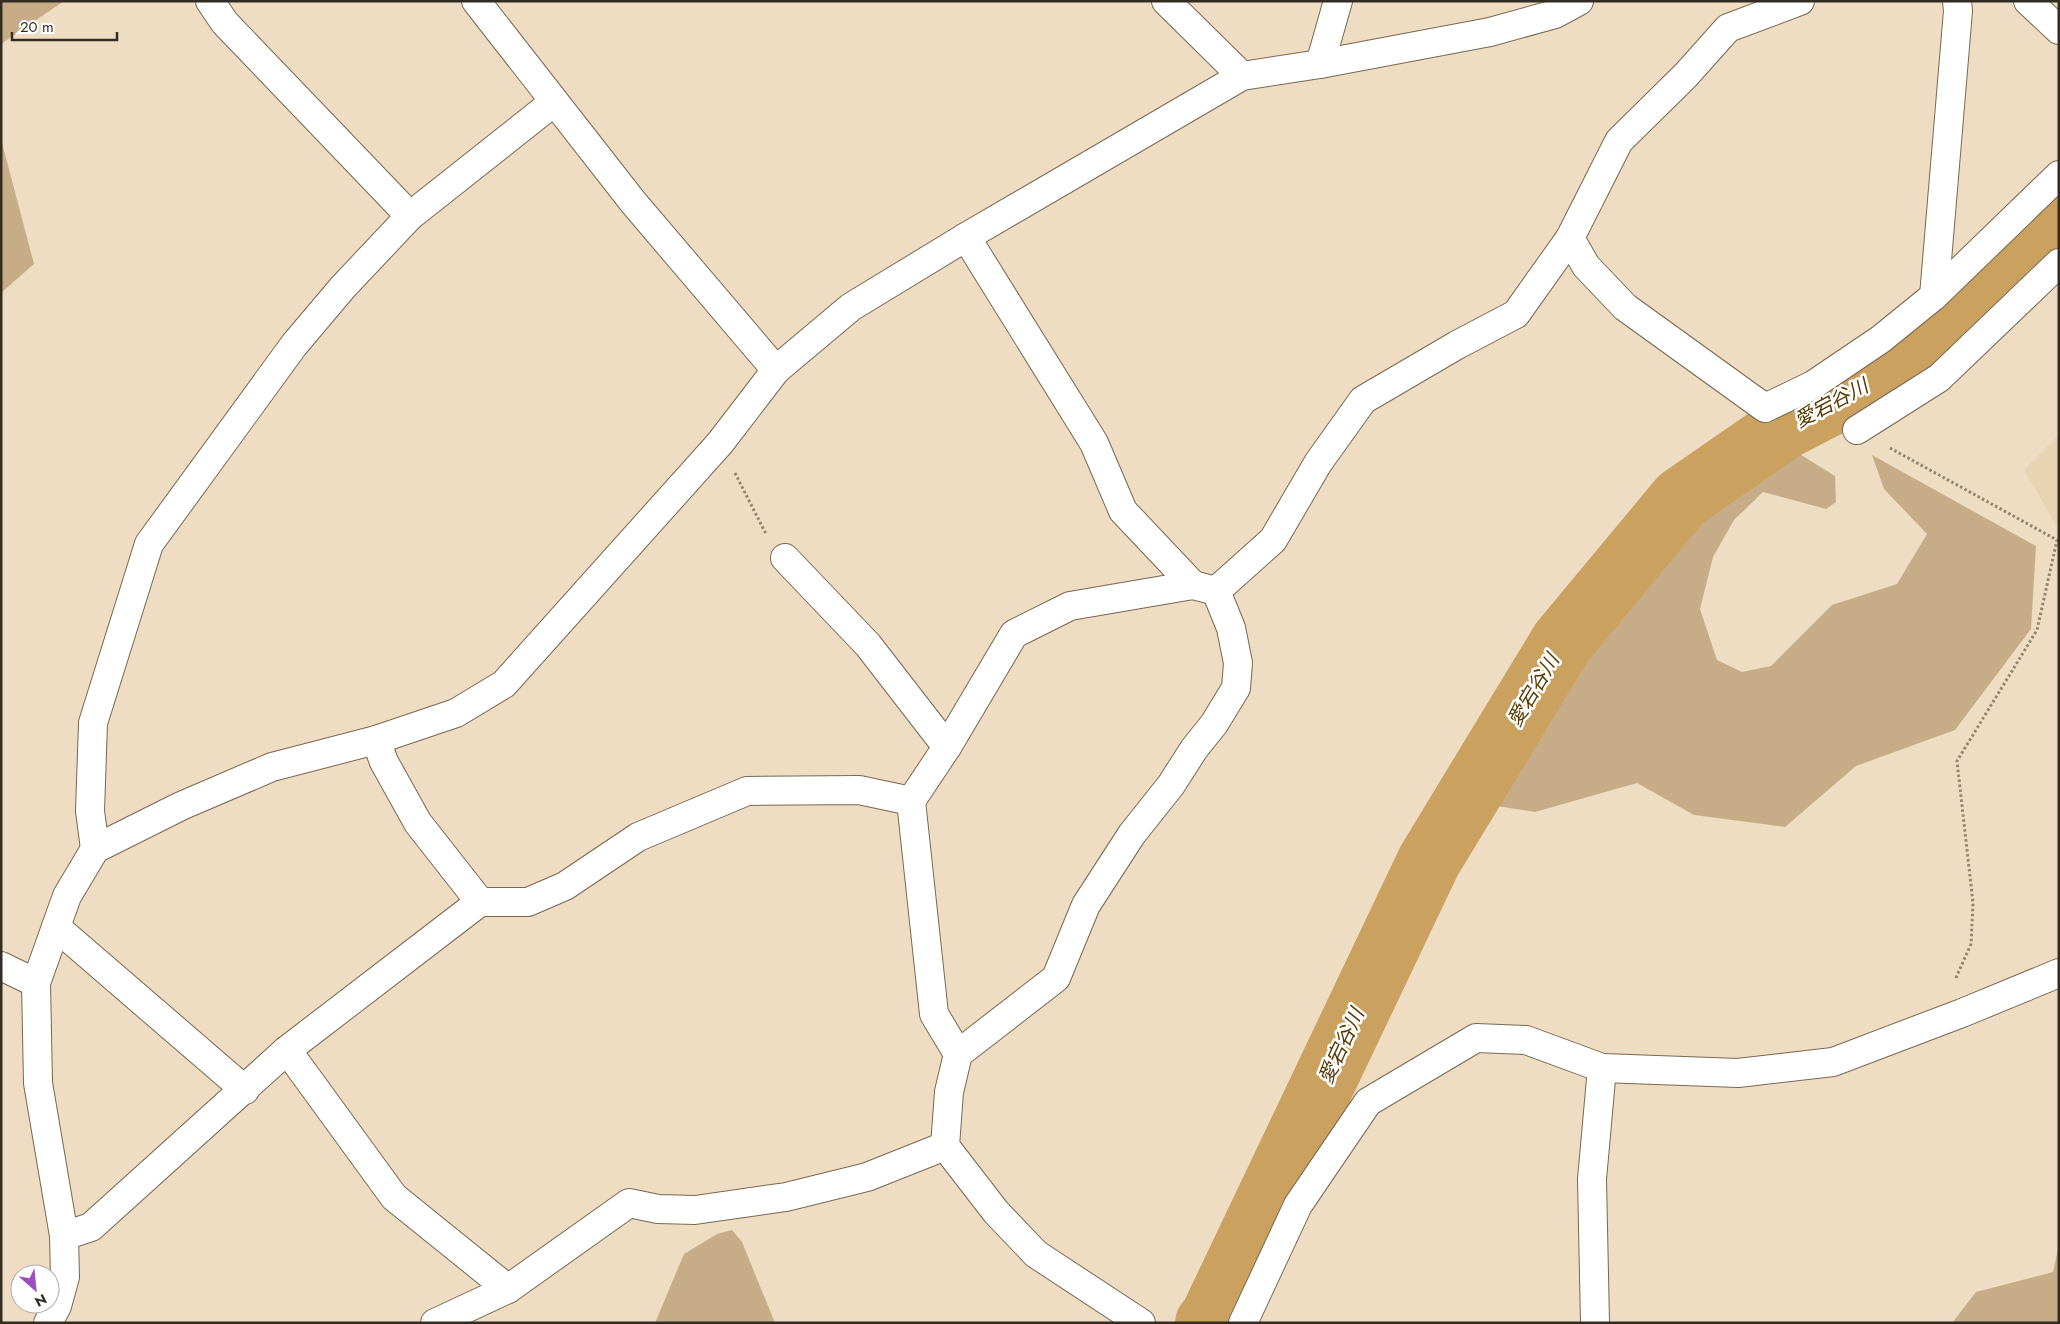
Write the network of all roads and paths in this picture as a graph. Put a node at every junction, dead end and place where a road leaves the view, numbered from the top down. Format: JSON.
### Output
{"nodes":[{"id":1,"x":210,"y":1,"type":"edge"},
{"id":2,"x":476,"y":1,"type":"edge"},
{"id":3,"x":1166,"y":1,"type":"edge"},
{"id":4,"x":1338,"y":1,"type":"edge"},
{"id":5,"x":1579,"y":1,"type":"edge"},
{"id":6,"x":1800,"y":1,"type":"edge"},
{"id":7,"x":1956,"y":1,"type":"edge"},
{"id":8,"x":2028,"y":1,"type":"edge"},
{"id":9,"x":2059,"y":30,"type":"edge"},
{"id":10,"x":1320,"y":64,"type":"junction"},
{"id":11,"x":1242,"y":76,"type":"junction"},
{"id":12,"x":554,"y":102,"type":"junction"},
{"id":13,"x":2059,"y":175,"type":"edge"},
{"id":14,"x":410,"y":216,"type":"junction"},
{"id":15,"x":966,"y":237,"type":"junction"},
{"id":16,"x":1570,"y":238,"type":"junction"},
{"id":17,"x":2059,"y":263,"type":"edge"},
{"id":18,"x":1934,"y":296,"type":"junction"},
{"id":19,"x":776,"y":370,"type":"junction"},
{"id":20,"x":1857,"y":430,"type":"joint"},
{"id":21,"x":720,"y":443,"type":"junction"},
{"id":22,"x":786,"y":558,"type":"joint"},
{"id":23,"x":1204,"y":588,"type":"junction"},
{"id":24,"x":376,"y":740,"type":"junction"},
{"id":25,"x":947,"y":747,"type":"junction"},
{"id":26,"x":911,"y":801,"type":"junction"},
{"id":27,"x":96,"y":849,"type":"junction"},
{"id":28,"x":480,"y":902,"type":"junction"},
{"id":29,"x":56,"y":927,"type":"junction"},
{"id":30,"x":1,"y":966,"type":"edge"},
{"id":31,"x":2059,"y":973,"type":"edge"},
{"id":32,"x":36,"y":982,"type":"junction"},
{"id":33,"x":1962,"y":1013,"type":"junction"},
{"id":34,"x":287,"y":1050,"type":"junction"},
{"id":35,"x":958,"y":1054,"type":"junction"},
{"id":36,"x":1602,"y":1068,"type":"junction"},
{"id":37,"x":245,"y":1090,"type":"junction"},
{"id":38,"x":945,"y":1146,"type":"junction"},
{"id":39,"x":64,"y":1236,"type":"junction"},
{"id":40,"x":508,"y":1289,"type":"junction"},
{"id":41,"x":48,"y":1323,"type":"edge"},
{"id":42,"x":435,"y":1323,"type":"edge"},
{"id":43,"x":1141,"y":1323,"type":"edge"},
{"id":44,"x":1244,"y":1323,"type":"edge"},
{"id":45,"x":1595,"y":1323,"type":"edge"}],
"edges":[{"from":1,"to":14,"type":"street"},
{"from":2,"to":12,"type":"street"},
{"from":3,"to":11,"type":"street"},
{"from":4,"to":10,"type":"street"},
{"from":5,"to":10,"type":"street"},
{"from":6,"to":16,"type":"street"},
{"from":7,"to":18,"type":"street"},
{"from":8,"to":9,"type":"street"},
{"from":10,"to":11,"type":"street"},
{"from":11,"to":15,"type":"street"},
{"from":12,"to":14,"type":"street"},
{"from":12,"to":19,"type":"street"},
{"from":13,"to":18,"type":"street"},
{"from":14,"to":27,"type":"street"},
{"from":15,"to":19,"type":"street"},
{"from":15,"to":23,"type":"street"},
{"from":16,"to":18,"type":"street"},
{"from":16,"to":23,"type":"street"},
{"from":17,"to":20,"type":"street"},
{"from":19,"to":21,"type":"street"},
{"from":20,"to":33,"type":"path"},
{"from":21,"to":22,"type":"path"},
{"from":21,"to":24,"type":"street"},
{"from":22,"to":25,"type":"street"},
{"from":23,"to":25,"type":"street"},
{"from":23,"to":35,"type":"street"},
{"from":24,"to":27,"type":"street"},
{"from":24,"to":28,"type":"street"},
{"from":25,"to":26,"type":"street"},
{"from":26,"to":28,"type":"street"},
{"from":26,"to":35,"type":"street"},
{"from":27,"to":29,"type":"street"},
{"from":28,"to":34,"type":"street"},
{"from":29,"to":32,"type":"street"},
{"from":29,"to":37,"type":"street"},
{"from":30,"to":32,"type":"street"},
{"from":31,"to":33,"type":"street"},
{"from":32,"to":39,"type":"street"},
{"from":33,"to":36,"type":"street"},
{"from":34,"to":37,"type":"street"},
{"from":34,"to":40,"type":"street"},
{"from":35,"to":38,"type":"street"},
{"from":36,"to":44,"type":"street"},
{"from":36,"to":45,"type":"street"},
{"from":37,"to":39,"type":"street"},
{"from":38,"to":40,"type":"street"},
{"from":38,"to":43,"type":"street"},
{"from":39,"to":41,"type":"street"},
{"from":40,"to":42,"type":"street"}]}
